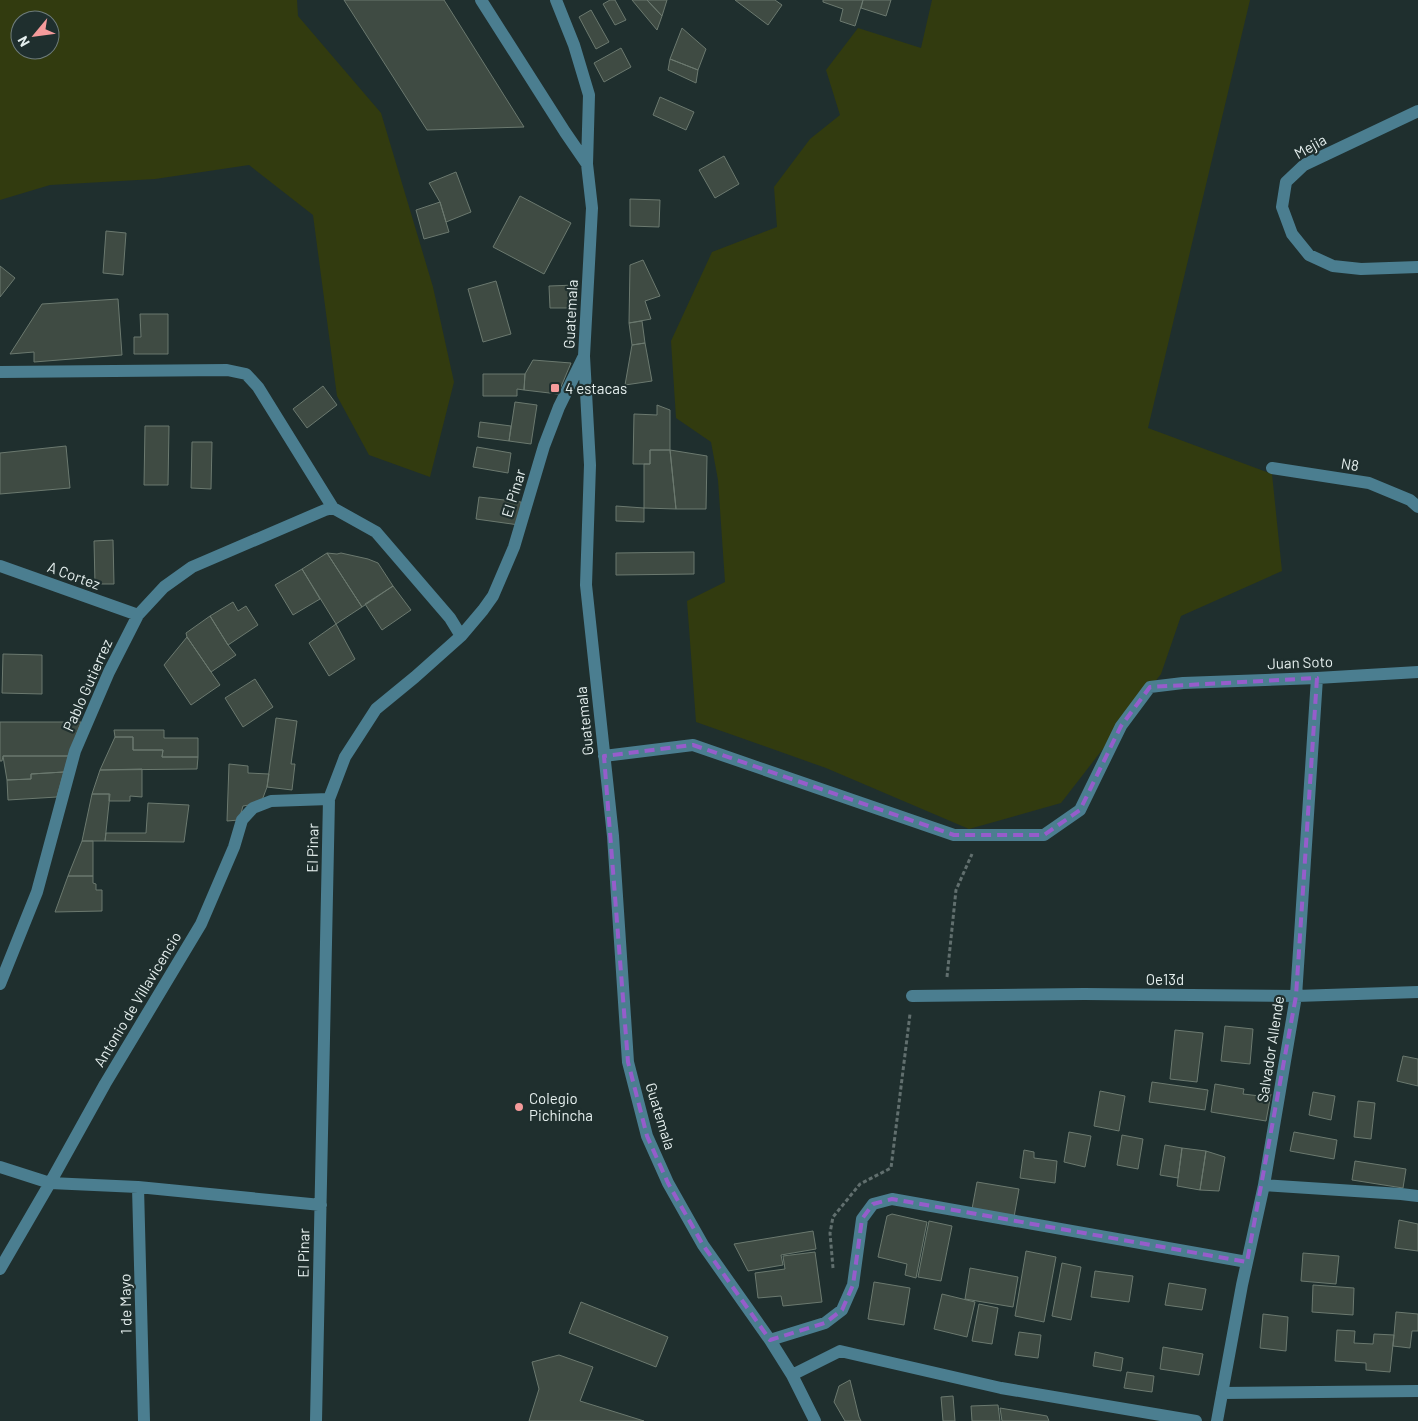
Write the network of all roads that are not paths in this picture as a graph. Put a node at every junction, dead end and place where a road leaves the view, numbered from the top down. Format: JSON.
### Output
{"nodes":[{"id":1,"x":481,"y":0,"type":"edge"},
{"id":2,"x":556,"y":0,"type":"edge"},
{"id":3,"x":1418,"y":111,"type":"edge"},
{"id":4,"x":587,"y":164,"type":"junction"},
{"id":5,"x":1418,"y":267,"type":"edge"},
{"id":6,"x":584,"y":356,"type":"junction"},
{"id":7,"x":0,"y":372,"type":"edge"},
{"id":8,"x":1272,"y":468,"type":"dead end"},
{"id":9,"x":1418,"y":507,"type":"edge"},
{"id":10,"x":334,"y":508,"type":"junction"},
{"id":11,"x":0,"y":566,"type":"edge"},
{"id":12,"x":138,"y":615,"type":"junction"},
{"id":13,"x":461,"y":636,"type":"junction"},
{"id":14,"x":1418,"y":672,"type":"edge"},
{"id":15,"x":1318,"y":678,"type":"junction"},
{"id":16,"x":604,"y":756,"type":"junction"},
{"id":17,"x":329,"y":799,"type":"junction"},
{"id":18,"x":0,"y":984,"type":"edge"},
{"id":19,"x":1418,"y":992,"type":"edge"},
{"id":20,"x":912,"y":996,"type":"road end"},
{"id":21,"x":1296,"y":996,"type":"junction"},
{"id":22,"x":0,"y":1167,"type":"edge"},
{"id":23,"x":50,"y":1184,"type":"junction"},
{"id":24,"x":1264,"y":1185,"type":"junction"},
{"id":25,"x":138,"y":1186,"type":"junction"},
{"id":26,"x":1418,"y":1196,"type":"edge"},
{"id":27,"x":321,"y":1205,"type":"junction"},
{"id":28,"x":1247,"y":1262,"type":"junction"},
{"id":29,"x":0,"y":1269,"type":"edge"},
{"id":30,"x":770,"y":1340,"type":"junction"},
{"id":31,"x":792,"y":1375,"type":"junction"},
{"id":32,"x":1418,"y":1391,"type":"edge"},
{"id":33,"x":1222,"y":1393,"type":"junction"},
{"id":34,"x":144,"y":1421,"type":"edge"},
{"id":35,"x":316,"y":1421,"type":"edge"},
{"id":36,"x":815,"y":1421,"type":"edge"},
{"id":37,"x":1196,"y":1421,"type":"edge"},
{"id":38,"x":1217,"y":1421,"type":"edge"}],
"edges":[{"from":1,"to":4,"type":"street","name":"Guatemala"},
{"from":2,"to":4,"type":"street"},
{"from":3,"to":5,"type":"street","name":"Mejia"},
{"from":4,"to":6,"type":"street","name":"Guatemala"},
{"from":6,"to":13,"type":"street","name":"El Pinar"},
{"from":6,"to":16,"type":"street","name":"Guatemala"},
{"from":7,"to":10,"type":"street"},
{"from":8,"to":9,"type":"street","name":"N8"},
{"from":10,"to":12,"type":"street","name":"Pablo Gutierrez"},
{"from":10,"to":13,"type":"street"},
{"from":11,"to":12,"type":"street","name":"A Cortez"},
{"from":12,"to":18,"type":"street","name":"Pablo Gutierrez"},
{"from":13,"to":17,"type":"street","name":"El Pinar"},
{"from":14,"to":15,"type":"street","name":"Juan Soto"},
{"from":15,"to":16,"type":"street","name":"Juan Soto"},
{"from":15,"to":21,"type":"street","name":"Salvador Allende"},
{"from":16,"to":30,"type":"street","name":"Guatemala"},
{"from":17,"to":23,"type":"street","name":"Antonio de Villavicencio"},
{"from":17,"to":27,"type":"street","name":"El Pinar"},
{"from":19,"to":21,"type":"street","name":"Oe13d"},
{"from":20,"to":21,"type":"street","name":"Oe13d"},
{"from":21,"to":24,"type":"street","name":"Salvador Allende"},
{"from":22,"to":23,"type":"street"},
{"from":23,"to":25,"type":"street"},
{"from":23,"to":29,"type":"street","name":"Antonio de Villavicencio"},
{"from":24,"to":26,"type":"street"},
{"from":24,"to":28,"type":"street","name":"Salvador Allende"},
{"from":25,"to":27,"type":"street"},
{"from":25,"to":34,"type":"street","name":"1 de Mayo"},
{"from":27,"to":35,"type":"street","name":"El Pinar"},
{"from":28,"to":30,"type":"street"},
{"from":28,"to":33,"type":"street","name":"Salvador Allende"},
{"from":30,"to":31,"type":"street","name":"Guatemala"},
{"from":31,"to":36,"type":"street","name":"Guatemala"},
{"from":31,"to":37,"type":"street"},
{"from":32,"to":33,"type":"street"},
{"from":33,"to":38,"type":"street","name":"Salvador Allende"}]}
